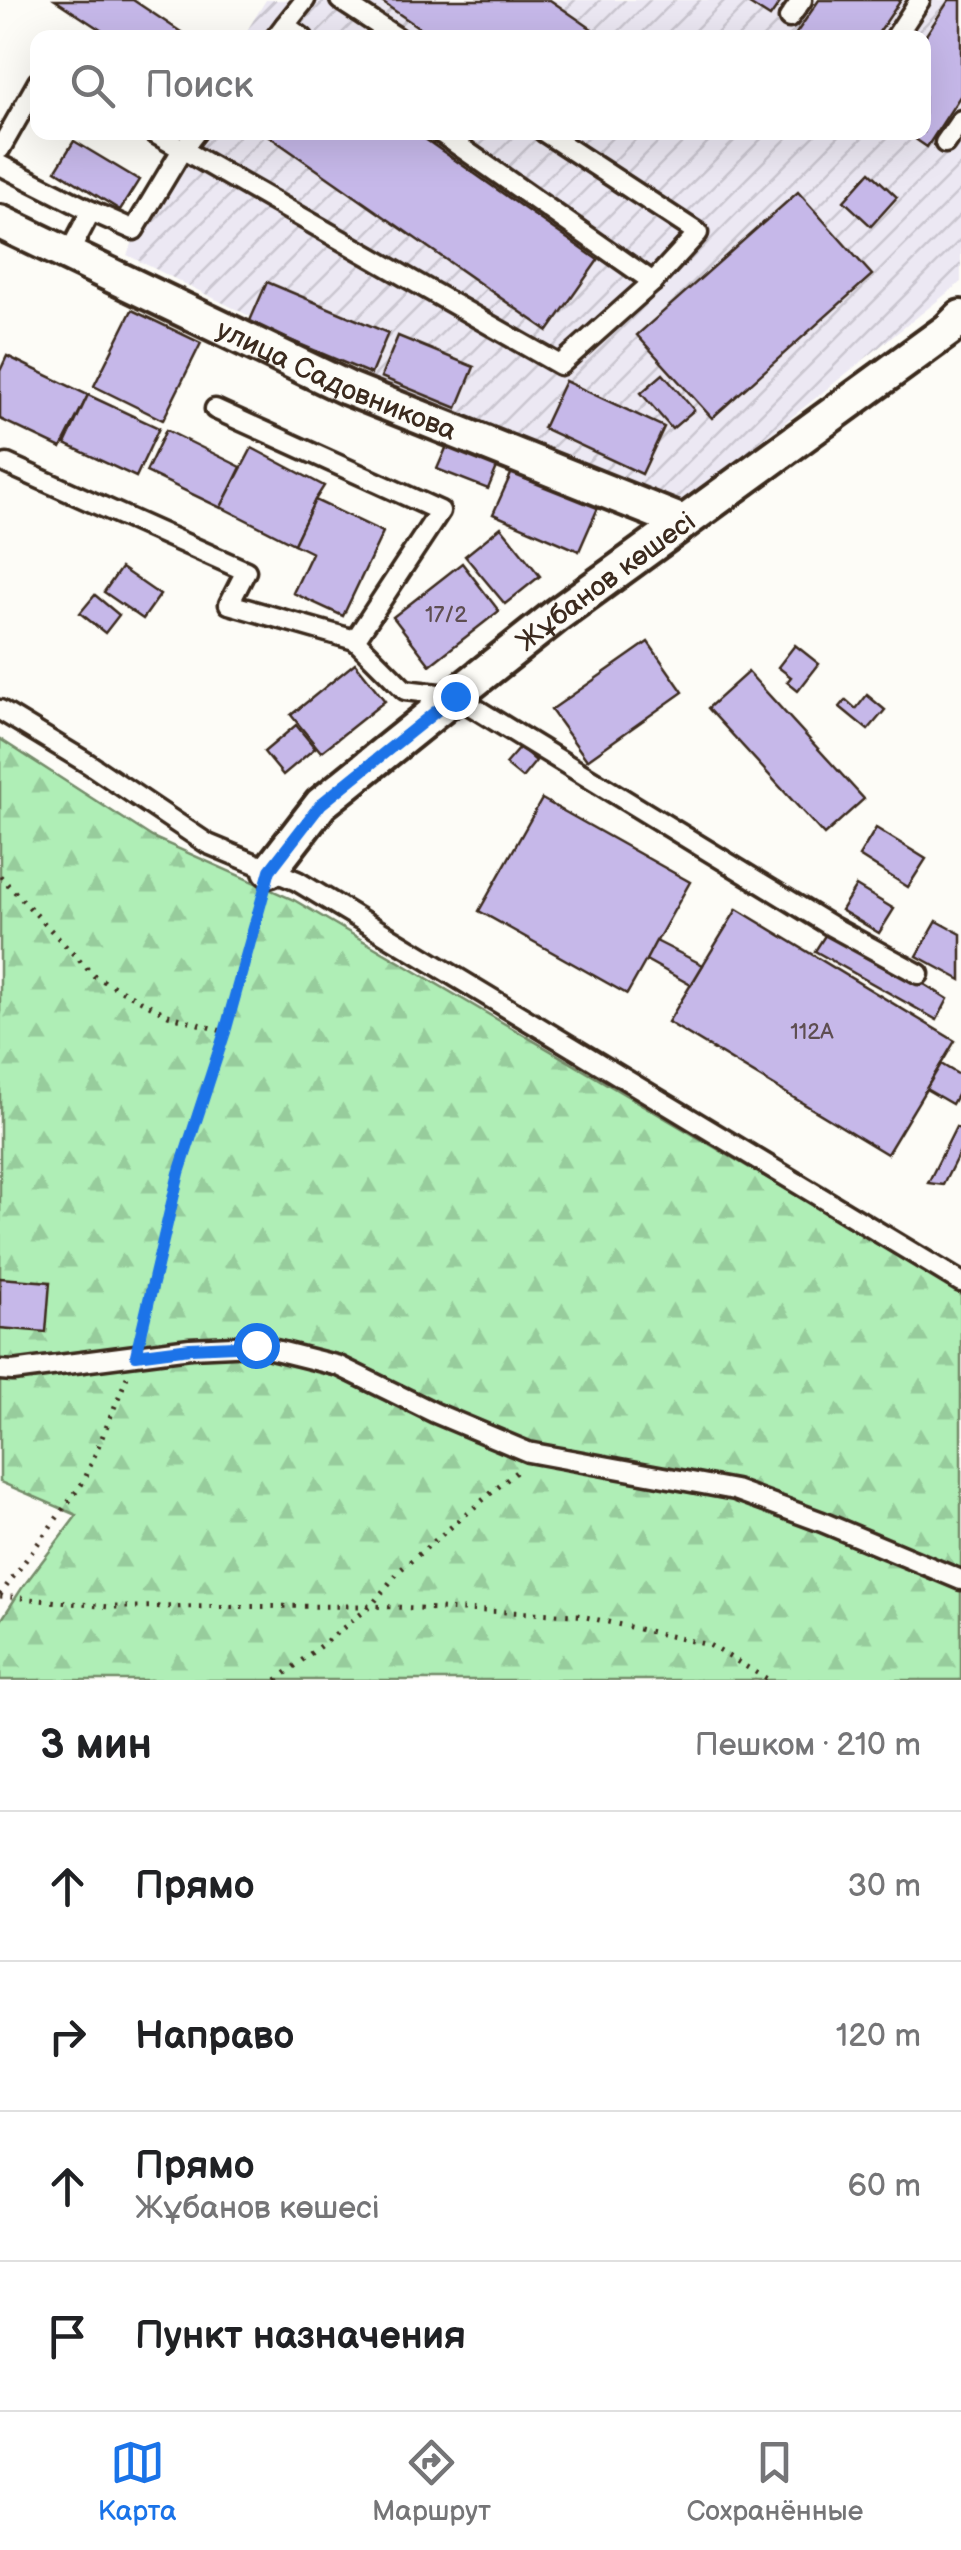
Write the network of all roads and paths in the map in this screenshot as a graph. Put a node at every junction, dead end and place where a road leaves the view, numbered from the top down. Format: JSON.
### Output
{"nodes":[{"id":1,"x":305,"y":0,"type":"edge"},
{"id":2,"x":340,"y":0,"type":"edge"},
{"id":3,"x":802,"y":0,"type":"edge"},
{"id":4,"x":920,"y":0,"type":"edge"},
{"id":5,"x":789,"y":18,"type":"dead end"},
{"id":6,"x":281,"y":30,"type":"edge"},
{"id":7,"x":386,"y":30,"type":"edge"},
{"id":8,"x":900,"y":30,"type":"edge"},
{"id":9,"x":30,"y":96,"type":"edge"},
{"id":10,"x":961,"y":120,"type":"edge"},
{"id":11,"x":165,"y":140,"type":"edge"},
{"id":12,"x":190,"y":140,"type":"edge"},
{"id":13,"x":450,"y":140,"type":"edge"},
{"id":14,"x":556,"y":140,"type":"edge"},
{"id":15,"x":945,"y":144,"type":"dead end"},
{"id":16,"x":0,"y":149,"type":"edge"},
{"id":17,"x":182,"y":150,"type":"junction"},
{"id":18,"x":0,"y":165,"type":"edge"},
{"id":19,"x":92,"y":212,"type":"junction"},
{"id":20,"x":0,"y":222,"type":"edge"},
{"id":21,"x":68,"y":254,"type":"junction"},
{"id":22,"x":653,"y":282,"type":"junction"},
{"id":23,"x":961,"y":316,"type":"edge"},
{"id":24,"x":215,"y":409,"type":"dead end"},
{"id":25,"x":7,"y":464,"type":"dead end"},
{"id":26,"x":683,"y":522,"type":"junction"},
{"id":27,"x":356,"y":640,"type":"junction"},
{"id":28,"x":455,"y":696,"type":"junction"},
{"id":29,"x":0,"y":710,"type":"edge"},
{"id":30,"x":270,"y":870,"type":"junction"},
{"id":31,"x":0,"y":876,"type":"edge"},
{"id":32,"x":918,"y":974,"type":"dead end"},
{"id":33,"x":225,"y":1032,"type":"junction"},
{"id":34,"x":961,"y":1282,"type":"edge"},
{"id":35,"x":136,"y":1355,"type":"junction"},
{"id":36,"x":0,"y":1370,"type":"edge"},
{"id":37,"x":537,"y":1454,"type":"junction"},
{"id":38,"x":961,"y":1580,"type":"edge"},
{"id":39,"x":0,"y":1596,"type":"edge"},
{"id":40,"x":371,"y":1606,"type":"junction"},
{"id":41,"x":277,"y":1680,"type":"edge"},
{"id":42,"x":768,"y":1680,"type":"edge"}],
"edges":[{"from":1,"to":6,"type":"lane"},
{"from":2,"to":7,"type":"lane"},
{"from":3,"to":5,"type":"lane"},
{"from":4,"to":8,"type":"lane"},
{"from":9,"to":16,"type":"lane"},
{"from":10,"to":15,"type":"lane"},
{"from":11,"to":17,"type":"lane"},
{"from":12,"to":17,"type":"lane"},
{"from":13,"to":22,"type":"lane"},
{"from":14,"to":22,"type":"lane"},
{"from":17,"to":19,"type":"lane"},
{"from":17,"to":22,"type":"lane"},
{"from":18,"to":19,"type":"lane"},
{"from":19,"to":21,"type":"lane"},
{"from":20,"to":21,"type":"street","name":"улица Садовникова"},
{"from":21,"to":26,"type":"street","name":"улица Садовникова"},
{"from":23,"to":26,"type":"street","name":"Жұбанов көшесі"},
{"from":24,"to":27,"type":"lane"},
{"from":25,"to":27,"type":"lane"},
{"from":26,"to":28,"type":"street","name":"Жұбанов көшесі"},
{"from":27,"to":28,"type":"lane"},
{"from":28,"to":30,"type":"street","name":"Жұбанов көшесі"},
{"from":28,"to":32,"type":"lane"},
{"from":29,"to":30,"type":"lane"},
{"from":30,"to":33,"type":"path"},
{"from":30,"to":34,"type":"lane"},
{"from":31,"to":33,"type":"path"},
{"from":33,"to":35,"type":"path"},
{"from":35,"to":36,"type":"lane"},
{"from":35,"to":37,"type":"lane"},
{"from":35,"to":39,"type":"path"},
{"from":37,"to":38,"type":"lane"},
{"from":37,"to":40,"type":"path"},
{"from":39,"to":40,"type":"path"},
{"from":40,"to":41,"type":"path"},
{"from":40,"to":42,"type":"path"}]}
